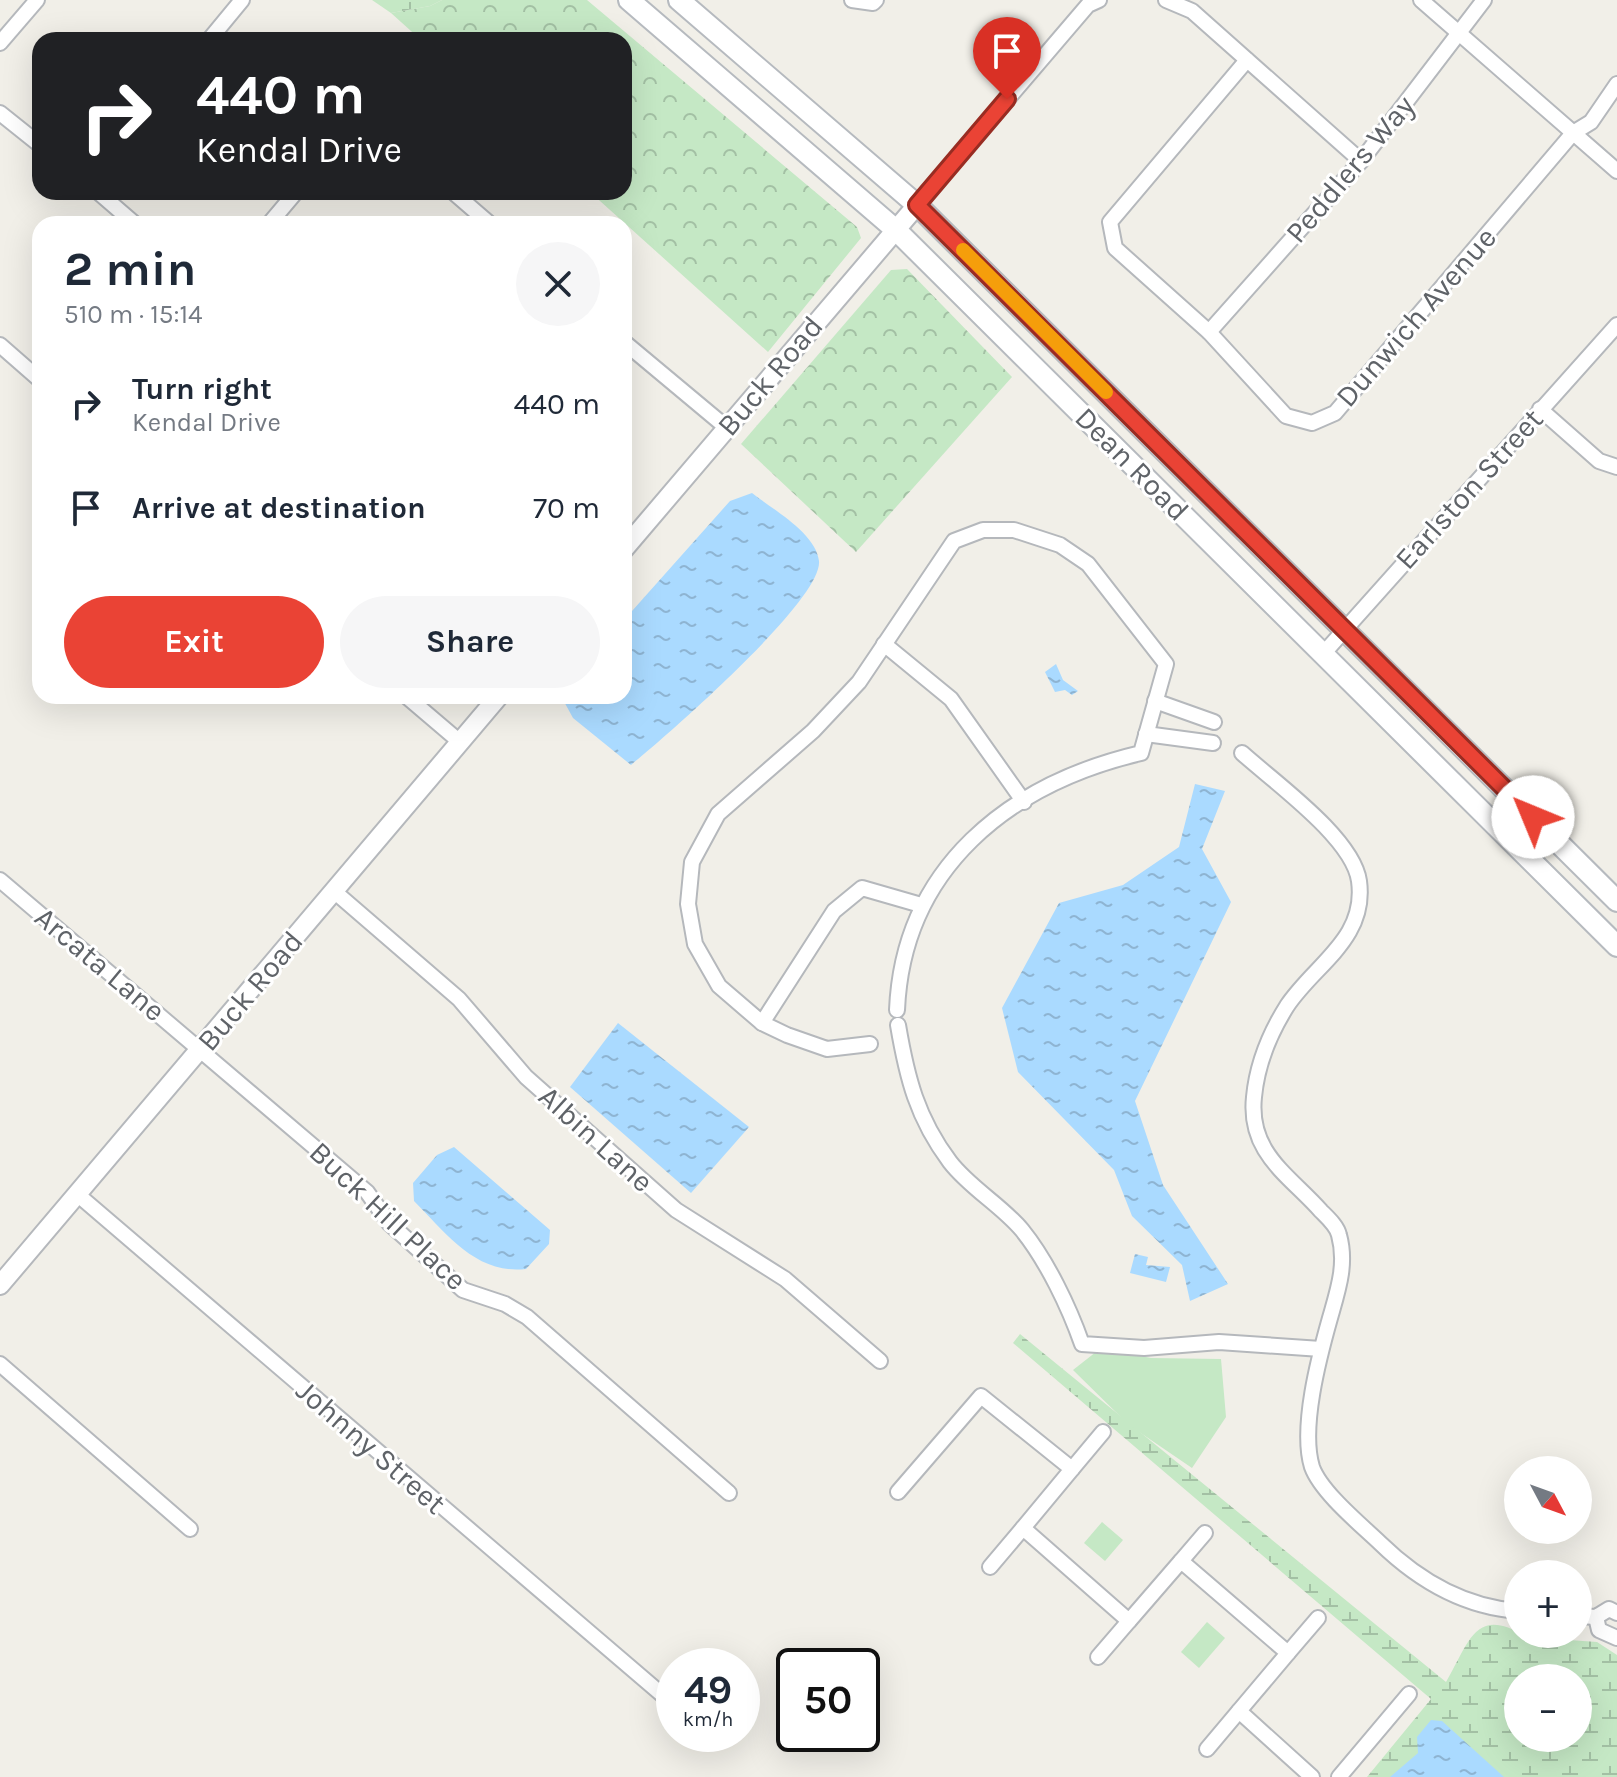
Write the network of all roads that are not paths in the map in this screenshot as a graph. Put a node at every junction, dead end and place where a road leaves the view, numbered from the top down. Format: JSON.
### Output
{"nodes":[{"id":1,"x":37,"y":0,"type":"edge"},
{"id":2,"x":242,"y":0,"type":"edge"},
{"id":3,"x":629,"y":0,"type":"edge"},
{"id":4,"x":679,"y":0,"type":"edge"},
{"id":5,"x":852,"y":0,"type":"edge"},
{"id":6,"x":876,"y":0,"type":"edge"},
{"id":7,"x":1099,"y":0,"type":"edge"},
{"id":8,"x":1166,"y":0,"type":"edge"},
{"id":9,"x":1421,"y":0,"type":"edge"},
{"id":10,"x":1484,"y":0,"type":"edge"},
{"id":11,"x":216,"y":32,"type":"edge"},
{"id":12,"x":1458,"y":35,"type":"junction"},
{"id":13,"x":0,"y":43,"type":"edge"},
{"id":14,"x":1247,"y":60,"type":"junction"},
{"id":15,"x":1617,"y":84,"type":"edge"},
{"id":16,"x":0,"y":113,"type":"edge"},
{"id":17,"x":1573,"y":133,"type":"junction"},
{"id":18,"x":32,"y":139,"type":"edge"},
{"id":19,"x":1361,"y":161,"type":"junction"},
{"id":20,"x":1617,"y":171,"type":"edge"},
{"id":21,"x":107,"y":200,"type":"edge"},
{"id":22,"x":289,"y":200,"type":"edge"},
{"id":23,"x":461,"y":200,"type":"edge"},
{"id":24,"x":917,"y":205,"type":"junction"},
{"id":25,"x":126,"y":216,"type":"edge"},
{"id":26,"x":276,"y":216,"type":"edge"},
{"id":27,"x":477,"y":216,"type":"edge"},
{"id":28,"x":896,"y":230,"type":"junction"},
{"id":29,"x":1617,"y":325,"type":"edge"},
{"id":30,"x":1209,"y":332,"type":"junction"},
{"id":31,"x":0,"y":345,"type":"edge"},
{"id":32,"x":632,"y":349,"type":"edge"},
{"id":33,"x":32,"y":373,"type":"edge"},
{"id":34,"x":1540,"y":409,"type":"junction"},
{"id":35,"x":727,"y":428,"type":"junction"},
{"id":36,"x":1617,"y":467,"type":"edge"},
{"id":37,"x":632,"y":540,"type":"edge"},
{"id":38,"x":1344,"y":629,"type":"junction"},
{"id":39,"x":884,"y":644,"type":"junction"},
{"id":40,"x":1323,"y":654,"type":"junction"},
{"id":41,"x":1155,"y":701,"type":"junction"},
{"id":42,"x":415,"y":704,"type":"edge"},
{"id":43,"x":492,"y":704,"type":"edge"},
{"id":44,"x":1214,"y":722,"type":"dead end"},
{"id":45,"x":1146,"y":734,"type":"junction"},
{"id":46,"x":460,"y":742,"type":"junction"},
{"id":47,"x":1213,"y":743,"type":"dead end"},
{"id":48,"x":1242,"y":753,"type":"dead end"},
{"id":49,"x":1024,"y":802,"type":"junction"},
{"id":50,"x":0,"y":880,"type":"edge"},
{"id":51,"x":335,"y":892,"type":"junction"},
{"id":52,"x":1617,"y":901,"type":"edge"},
{"id":53,"x":921,"y":905,"type":"junction"},
{"id":54,"x":1617,"y":946,"type":"edge"},
{"id":55,"x":762,"y":1023,"type":"junction"},
{"id":56,"x":870,"y":1044,"type":"dead end"},
{"id":57,"x":201,"y":1049,"type":"junction"},
{"id":58,"x":77,"y":1194,"type":"junction"},
{"id":59,"x":0,"y":1285,"type":"edge"},
{"id":60,"x":1321,"y":1349,"type":"junction"},
{"id":61,"x":880,"y":1361,"type":"dead end"},
{"id":62,"x":0,"y":1364,"type":"edge"},
{"id":63,"x":1103,"y":1432,"type":"dead end"},
{"id":64,"x":1072,"y":1469,"type":"junction"},
{"id":65,"x":898,"y":1492,"type":"dead end"},
{"id":66,"x":729,"y":1493,"type":"dead end"},
{"id":67,"x":1023,"y":1528,"type":"junction"},
{"id":68,"x":190,"y":1529,"type":"dead end"},
{"id":69,"x":1205,"y":1533,"type":"dead end"},
{"id":70,"x":1181,"y":1561,"type":"junction"},
{"id":71,"x":990,"y":1567,"type":"dead end"},
{"id":72,"x":1504,"y":1610,"type":"edge"},
{"id":73,"x":1617,"y":1613,"type":"edge"},
{"id":74,"x":1592,"y":1617,"type":"edge"},
{"id":75,"x":1596,"y":1617,"type":"junction"},
{"id":76,"x":1318,"y":1618,"type":"dead end"},
{"id":77,"x":1129,"y":1621,"type":"junction"},
{"id":78,"x":1617,"y":1638,"type":"edge"},
{"id":79,"x":1288,"y":1653,"type":"junction"},
{"id":80,"x":1098,"y":1657,"type":"dead end"},
{"id":81,"x":656,"y":1689,"type":"edge"},
{"id":82,"x":1409,"y":1694,"type":"dead end"},
{"id":83,"x":1239,"y":1711,"type":"junction"},
{"id":84,"x":1207,"y":1749,"type":"dead end"},
{"id":85,"x":1312,"y":1777,"type":"edge"},
{"id":86,"x":1339,"y":1777,"type":"edge"}],
"edges":[{"from":1,"to":13,"type":"street"},
{"from":2,"to":11,"type":"street"},
{"from":3,"to":28,"type":"main road","name":"Dean Road"},
{"from":4,"to":24,"type":"main road","name":"Dean Road"},
{"from":5,"to":6,"type":"street"},
{"from":7,"to":24,"type":"street"},
{"from":8,"to":14,"type":"street"},
{"from":9,"to":12,"type":"street"},
{"from":10,"to":12,"type":"street","name":"Peddlers Way"},
{"from":12,"to":17,"type":"street"},
{"from":12,"to":19,"type":"street","name":"Peddlers Way"},
{"from":14,"to":19,"type":"street"},
{"from":14,"to":30,"type":"street","name":"Dunwich Avenue"},
{"from":15,"to":17,"type":"street","name":"Dunwich Avenue"},
{"from":16,"to":18,"type":"street"},
{"from":17,"to":20,"type":"street"},
{"from":17,"to":30,"type":"street","name":"Dunwich Avenue"},
{"from":19,"to":30,"type":"street","name":"Peddlers Way"},
{"from":21,"to":25,"type":"street"},
{"from":22,"to":26,"type":"street"},
{"from":23,"to":27,"type":"street"},
{"from":24,"to":28,"type":"street","name":"Buck Road"},
{"from":24,"to":38,"type":"main road","name":"Dean Road"},
{"from":28,"to":35,"type":"street","name":"Buck Road"},
{"from":28,"to":40,"type":"main road","name":"Dean Road"},
{"from":29,"to":34,"type":"street","name":"Earlston Street"},
{"from":31,"to":33,"type":"street"},
{"from":32,"to":35,"type":"street"},
{"from":34,"to":36,"type":"street"},
{"from":34,"to":38,"type":"street","name":"Earlston Street"},
{"from":35,"to":37,"type":"street","name":"Buck Road"},
{"from":38,"to":40,"type":"street","name":"Earlston Street"},
{"from":38,"to":52,"type":"main road","name":"Dean Road"},
{"from":39,"to":41,"type":"street"},
{"from":39,"to":49,"type":"street"},
{"from":39,"to":55,"type":"street"},
{"from":40,"to":54,"type":"main road","name":"Dean Road"},
{"from":41,"to":44,"type":"street"},
{"from":41,"to":45,"type":"street"},
{"from":42,"to":46,"type":"street"},
{"from":43,"to":46,"type":"street","name":"Buck Road"},
{"from":45,"to":47,"type":"street"},
{"from":45,"to":49,"type":"street"},
{"from":46,"to":51,"type":"street","name":"Buck Road"},
{"from":48,"to":60,"type":"street"},
{"from":49,"to":53,"type":"street"},
{"from":50,"to":57,"type":"street","name":"Arcata Lane"},
{"from":51,"to":57,"type":"street","name":"Buck Road"},
{"from":51,"to":61,"type":"street","name":"Albin Lane"},
{"from":53,"to":55,"type":"street"},
{"from":53,"to":60,"type":"street"},
{"from":55,"to":56,"type":"street"},
{"from":57,"to":58,"type":"street","name":"Buck Road"},
{"from":57,"to":66,"type":"street","name":"Buck Hill Place"},
{"from":58,"to":59,"type":"street","name":"Buck Road"},
{"from":58,"to":81,"type":"street","name":"Johnny Street"},
{"from":60,"to":72,"type":"street"},
{"from":62,"to":68,"type":"street"},
{"from":63,"to":64,"type":"street"},
{"from":64,"to":65,"type":"street"},
{"from":64,"to":67,"type":"street"},
{"from":67,"to":71,"type":"street"},
{"from":67,"to":77,"type":"street"},
{"from":69,"to":70,"type":"street"},
{"from":70,"to":77,"type":"street"},
{"from":70,"to":79,"type":"street"},
{"from":73,"to":75,"type":"street"},
{"from":74,"to":75,"type":"street"},
{"from":75,"to":78,"type":"street"},
{"from":76,"to":79,"type":"street"},
{"from":77,"to":80,"type":"street"},
{"from":79,"to":83,"type":"street"},
{"from":82,"to":86,"type":"street"},
{"from":83,"to":84,"type":"street"},
{"from":83,"to":85,"type":"street"}]}
